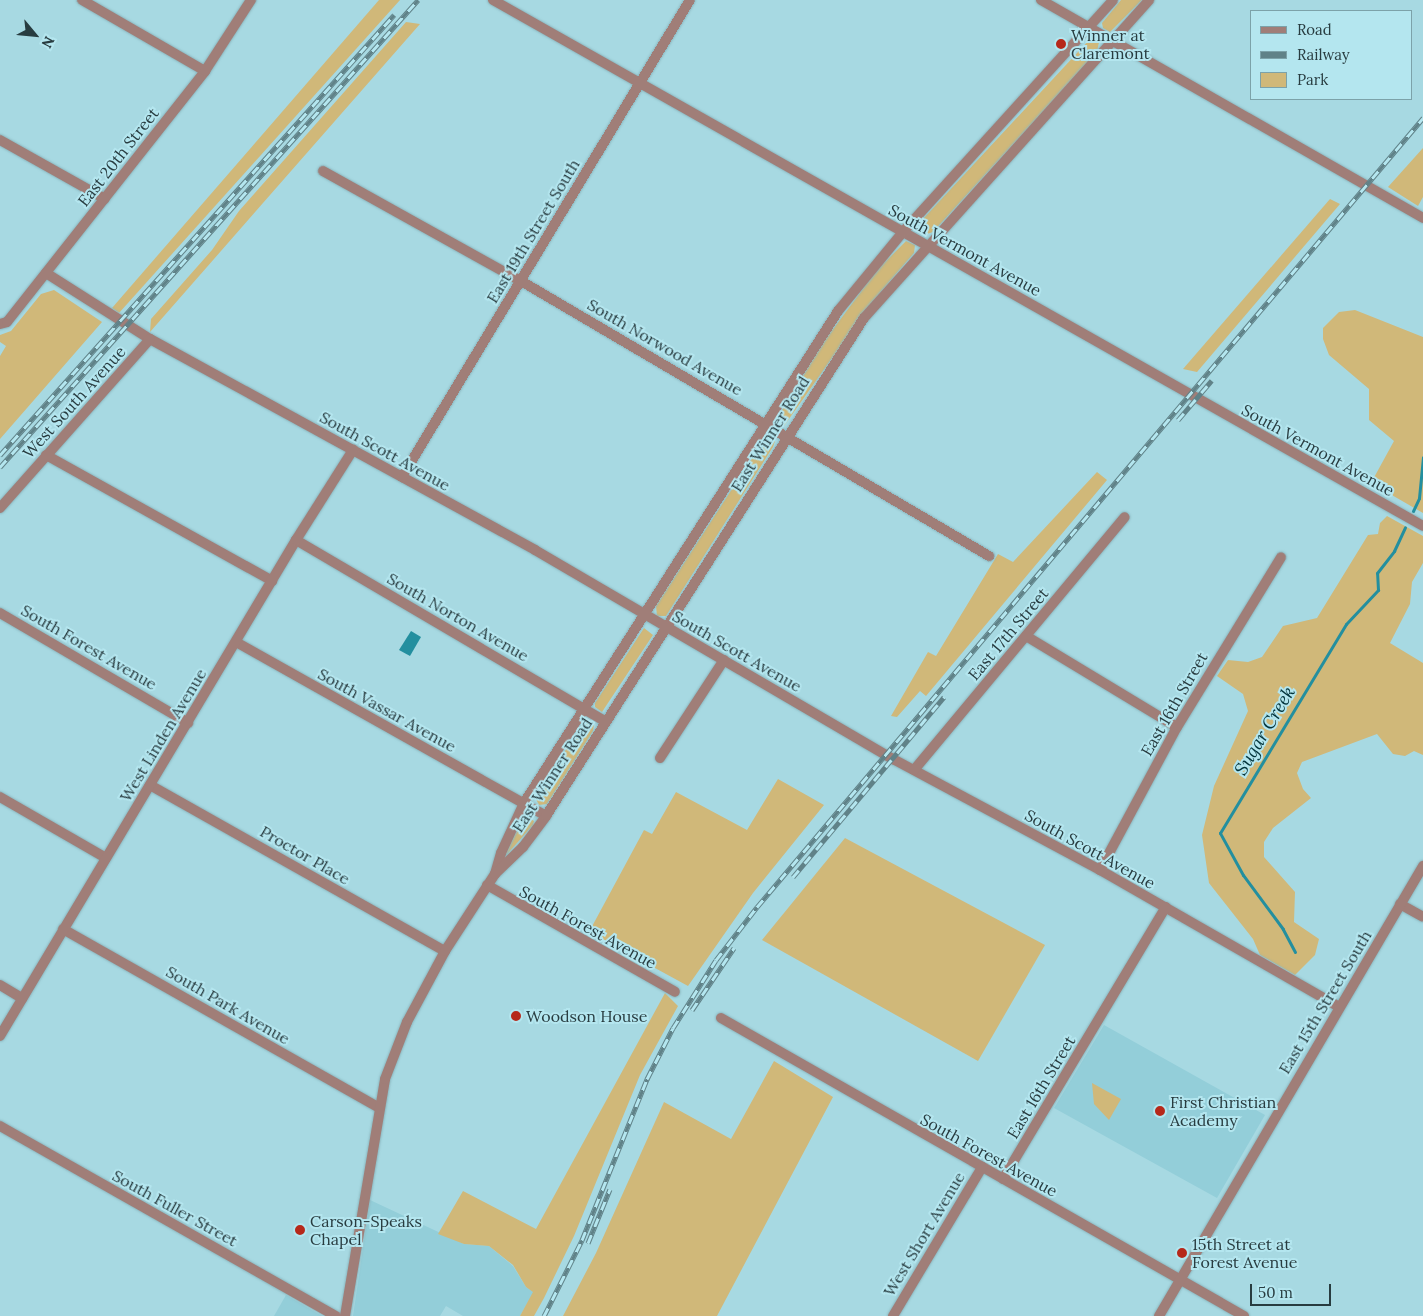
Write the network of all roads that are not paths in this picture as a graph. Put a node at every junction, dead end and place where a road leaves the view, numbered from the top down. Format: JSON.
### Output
{"nodes":[{"id":1,"x":82,"y":0,"type":"edge"},
{"id":2,"x":251,"y":0,"type":"edge"},
{"id":3,"x":493,"y":0,"type":"edge"},
{"id":4,"x":690,"y":0,"type":"edge"},
{"id":5,"x":1041,"y":0,"type":"edge"},
{"id":6,"x":1113,"y":0,"type":"edge"},
{"id":7,"x":1149,"y":0,"type":"edge"},
{"id":8,"x":1088,"y":27,"type":"junction"},
{"id":9,"x":1113,"y":42,"type":"junction"},
{"id":10,"x":205,"y":71,"type":"junction"},
{"id":11,"x":640,"y":84,"type":"junction"},
{"id":12,"x":0,"y":140,"type":"edge"},
{"id":13,"x":323,"y":171,"type":"dead end"},
{"id":14,"x":105,"y":199,"type":"junction"},
{"id":15,"x":1423,"y":218,"type":"edge"},
{"id":16,"x":902,"y":232,"type":"junction"},
{"id":17,"x":928,"y":245,"type":"junction"},
{"id":18,"x":46,"y":273,"type":"junction"},
{"id":19,"x":520,"y":280,"type":"junction"},
{"id":20,"x":0,"y":324,"type":"edge"},
{"id":21,"x":150,"y":339,"type":"junction"},
{"id":22,"x":766,"y":423,"type":"junction"},
{"id":23,"x":786,"y":438,"type":"junction"},
{"id":24,"x":353,"y":450,"type":"junction"},
{"id":25,"x":46,"y":455,"type":"junction"},
{"id":26,"x":402,"y":477,"type":"junction"},
{"id":27,"x":0,"y":508,"type":"edge"},
{"id":28,"x":1125,"y":517,"type":"dead end"},
{"id":29,"x":1423,"y":526,"type":"edge"},
{"id":30,"x":296,"y":540,"type":"junction"},
{"id":31,"x":989,"y":556,"type":"dead end"},
{"id":32,"x":1281,"y":557,"type":"dead end"},
{"id":33,"x":272,"y":581,"type":"junction"},
{"id":34,"x":0,"y":613,"type":"edge"},
{"id":35,"x":644,"y":614,"type":"junction"},
{"id":36,"x":666,"y":626,"type":"junction"},
{"id":37,"x":1026,"y":636,"type":"junction"},
{"id":38,"x":236,"y":642,"type":"junction"},
{"id":39,"x":724,"y":660,"type":"junction"},
{"id":40,"x":584,"y":709,"type":"junction"},
{"id":41,"x":605,"y":721,"type":"junction"},
{"id":42,"x":188,"y":722,"type":"junction"},
{"id":43,"x":1177,"y":727,"type":"junction"},
{"id":44,"x":660,"y":758,"type":"dead end"},
{"id":45,"x":914,"y":770,"type":"junction"},
{"id":46,"x":150,"y":785,"type":"junction"},
{"id":47,"x":0,"y":797,"type":"edge"},
{"id":48,"x":524,"y":804,"type":"junction"},
{"id":49,"x":546,"y":816,"type":"junction"},
{"id":50,"x":106,"y":858,"type":"junction"},
{"id":51,"x":1423,"y":866,"type":"edge"},
{"id":52,"x":1100,"y":870,"type":"junction"},
{"id":53,"x":495,"y":874,"type":"junction"},
{"id":54,"x":487,"y":886,"type":"junction"},
{"id":55,"x":1400,"y":904,"type":"junction"},
{"id":56,"x":1166,"y":907,"type":"junction"},
{"id":57,"x":1423,"y":917,"type":"edge"},
{"id":58,"x":63,"y":929,"type":"junction"},
{"id":59,"x":445,"y":952,"type":"junction"},
{"id":60,"x":0,"y":985,"type":"edge"},
{"id":61,"x":675,"y":992,"type":"dead end"},
{"id":62,"x":22,"y":998,"type":"junction"},
{"id":63,"x":1339,"y":1007,"type":"junction"},
{"id":64,"x":721,"y":1018,"type":"dead end"},
{"id":65,"x":0,"y":1036,"type":"edge"},
{"id":66,"x":378,"y":1107,"type":"junction"},
{"id":67,"x":0,"y":1126,"type":"edge"},
{"id":68,"x":982,"y":1167,"type":"junction"},
{"id":69,"x":1003,"y":1179,"type":"junction"},
{"id":70,"x":1180,"y":1280,"type":"junction"},
{"id":71,"x":336,"y":1316,"type":"edge"},
{"id":72,"x":345,"y":1316,"type":"edge"},
{"id":73,"x":893,"y":1316,"type":"edge"},
{"id":74,"x":1159,"y":1316,"type":"edge"},
{"id":75,"x":1244,"y":1316,"type":"edge"}],
"edges":[{"from":1,"to":10,"type":"street"},
{"from":2,"to":10,"type":"street","name":"East 20th Street"},
{"from":3,"to":11,"type":"street","name":"South Vermont Avenue"},
{"from":4,"to":11,"type":"street","name":"East 19th Street South"},
{"from":5,"to":8,"type":"street"},
{"from":6,"to":8,"type":"street","name":"East Winner Road"},
{"from":7,"to":9,"type":"street","name":"East Winner Road"},
{"from":8,"to":9,"type":"street"},
{"from":8,"to":16,"type":"street","name":"East Winner Road"},
{"from":9,"to":15,"type":"street"},
{"from":9,"to":17,"type":"street","name":"East Winner Road"},
{"from":10,"to":14,"type":"street","name":"East 20th Street"},
{"from":11,"to":16,"type":"street","name":"South Vermont Avenue"},
{"from":11,"to":19,"type":"street","name":"East 19th Street South"},
{"from":12,"to":14,"type":"street"},
{"from":13,"to":19,"type":"street","name":"South Norwood Avenue"},
{"from":14,"to":18,"type":"street","name":"East 20th Street"},
{"from":16,"to":17,"type":"street","name":"South Vermont Avenue"},
{"from":16,"to":22,"type":"street","name":"East Winner Road"},
{"from":17,"to":23,"type":"street","name":"East Winner Road"},
{"from":17,"to":29,"type":"street","name":"South Vermont Avenue"},
{"from":18,"to":20,"type":"street","name":"East 20th Street"},
{"from":18,"to":21,"type":"street","name":"South Scott Avenue"},
{"from":19,"to":22,"type":"street","name":"South Norwood Avenue"},
{"from":19,"to":26,"type":"street","name":"East 19th Street South"},
{"from":21,"to":24,"type":"street","name":"South Scott Avenue"},
{"from":21,"to":25,"type":"street","name":"West South Avenue"},
{"from":22,"to":23,"type":"street","name":"South Norwood Avenue"},
{"from":22,"to":35,"type":"street","name":"East Winner Road"},
{"from":23,"to":31,"type":"street","name":"South Norwood Avenue"},
{"from":23,"to":36,"type":"street","name":"East Winner Road"},
{"from":24,"to":26,"type":"street","name":"South Scott Avenue"},
{"from":24,"to":30,"type":"street","name":"West Linden Avenue"},
{"from":25,"to":27,"type":"street","name":"West South Avenue"},
{"from":25,"to":33,"type":"street"},
{"from":26,"to":35,"type":"street","name":"South Scott Avenue"},
{"from":28,"to":37,"type":"street","name":"East 17th Street"},
{"from":30,"to":33,"type":"street","name":"West Linden Avenue"},
{"from":30,"to":40,"type":"street","name":"South Norton Avenue"},
{"from":32,"to":43,"type":"street","name":"East 16th Street"},
{"from":33,"to":38,"type":"street","name":"West Linden Avenue"},
{"from":34,"to":42,"type":"street","name":"South Forest Avenue"},
{"from":35,"to":36,"type":"street","name":"South Scott Avenue"},
{"from":35,"to":40,"type":"street","name":"East Winner Road"},
{"from":36,"to":39,"type":"street","name":"South Scott Avenue"},
{"from":36,"to":41,"type":"street","name":"East Winner Road"},
{"from":37,"to":43,"type":"street"},
{"from":37,"to":45,"type":"street","name":"East 17th Street"},
{"from":38,"to":42,"type":"street","name":"West Linden Avenue"},
{"from":38,"to":48,"type":"street","name":"South Vassar Avenue"},
{"from":39,"to":44,"type":"street"},
{"from":39,"to":45,"type":"street","name":"South Scott Avenue"},
{"from":40,"to":41,"type":"street","name":"South Norton Avenue"},
{"from":40,"to":48,"type":"street","name":"East Winner Road"},
{"from":41,"to":49,"type":"street","name":"East Winner Road"},
{"from":42,"to":46,"type":"street","name":"West Linden Avenue"},
{"from":43,"to":52,"type":"street","name":"East 16th Street"},
{"from":45,"to":52,"type":"street","name":"South Scott Avenue"},
{"from":46,"to":50,"type":"street","name":"West Linden Avenue"},
{"from":46,"to":59,"type":"street","name":"Proctor Place"},
{"from":47,"to":50,"type":"street"},
{"from":48,"to":49,"type":"street","name":"South Vassar Avenue"},
{"from":48,"to":53,"type":"street","name":"East Winner Road"},
{"from":49,"to":53,"type":"street","name":"East Winner Road"},
{"from":50,"to":58,"type":"street","name":"West Linden Avenue"},
{"from":51,"to":55,"type":"street","name":"East 15th Street South"},
{"from":52,"to":56,"type":"street","name":"South Scott Avenue"},
{"from":53,"to":54,"type":"street"},
{"from":54,"to":59,"type":"street"},
{"from":54,"to":61,"type":"street","name":"South Forest Avenue"},
{"from":55,"to":57,"type":"street"},
{"from":55,"to":63,"type":"street","name":"East 15th Street South"},
{"from":56,"to":63,"type":"street","name":"South Scott Avenue"},
{"from":56,"to":69,"type":"street","name":"East 16th Street"},
{"from":58,"to":62,"type":"street","name":"West Linden Avenue"},
{"from":58,"to":66,"type":"street","name":"South Park Avenue"},
{"from":59,"to":66,"type":"street"},
{"from":60,"to":62,"type":"street"},
{"from":62,"to":65,"type":"street","name":"West Linden Avenue"},
{"from":63,"to":70,"type":"street","name":"East 15th Street South"},
{"from":64,"to":68,"type":"street","name":"South Forest Avenue"},
{"from":66,"to":72,"type":"street"},
{"from":67,"to":71,"type":"street","name":"South Fuller Street"},
{"from":68,"to":69,"type":"street","name":"South Forest Avenue"},
{"from":68,"to":73,"type":"street","name":"West Short Avenue"},
{"from":69,"to":70,"type":"street","name":"South Forest Avenue"},
{"from":70,"to":74,"type":"street","name":"East 15th Street South"},
{"from":70,"to":75,"type":"street","name":"South Forest Avenue"}]}
